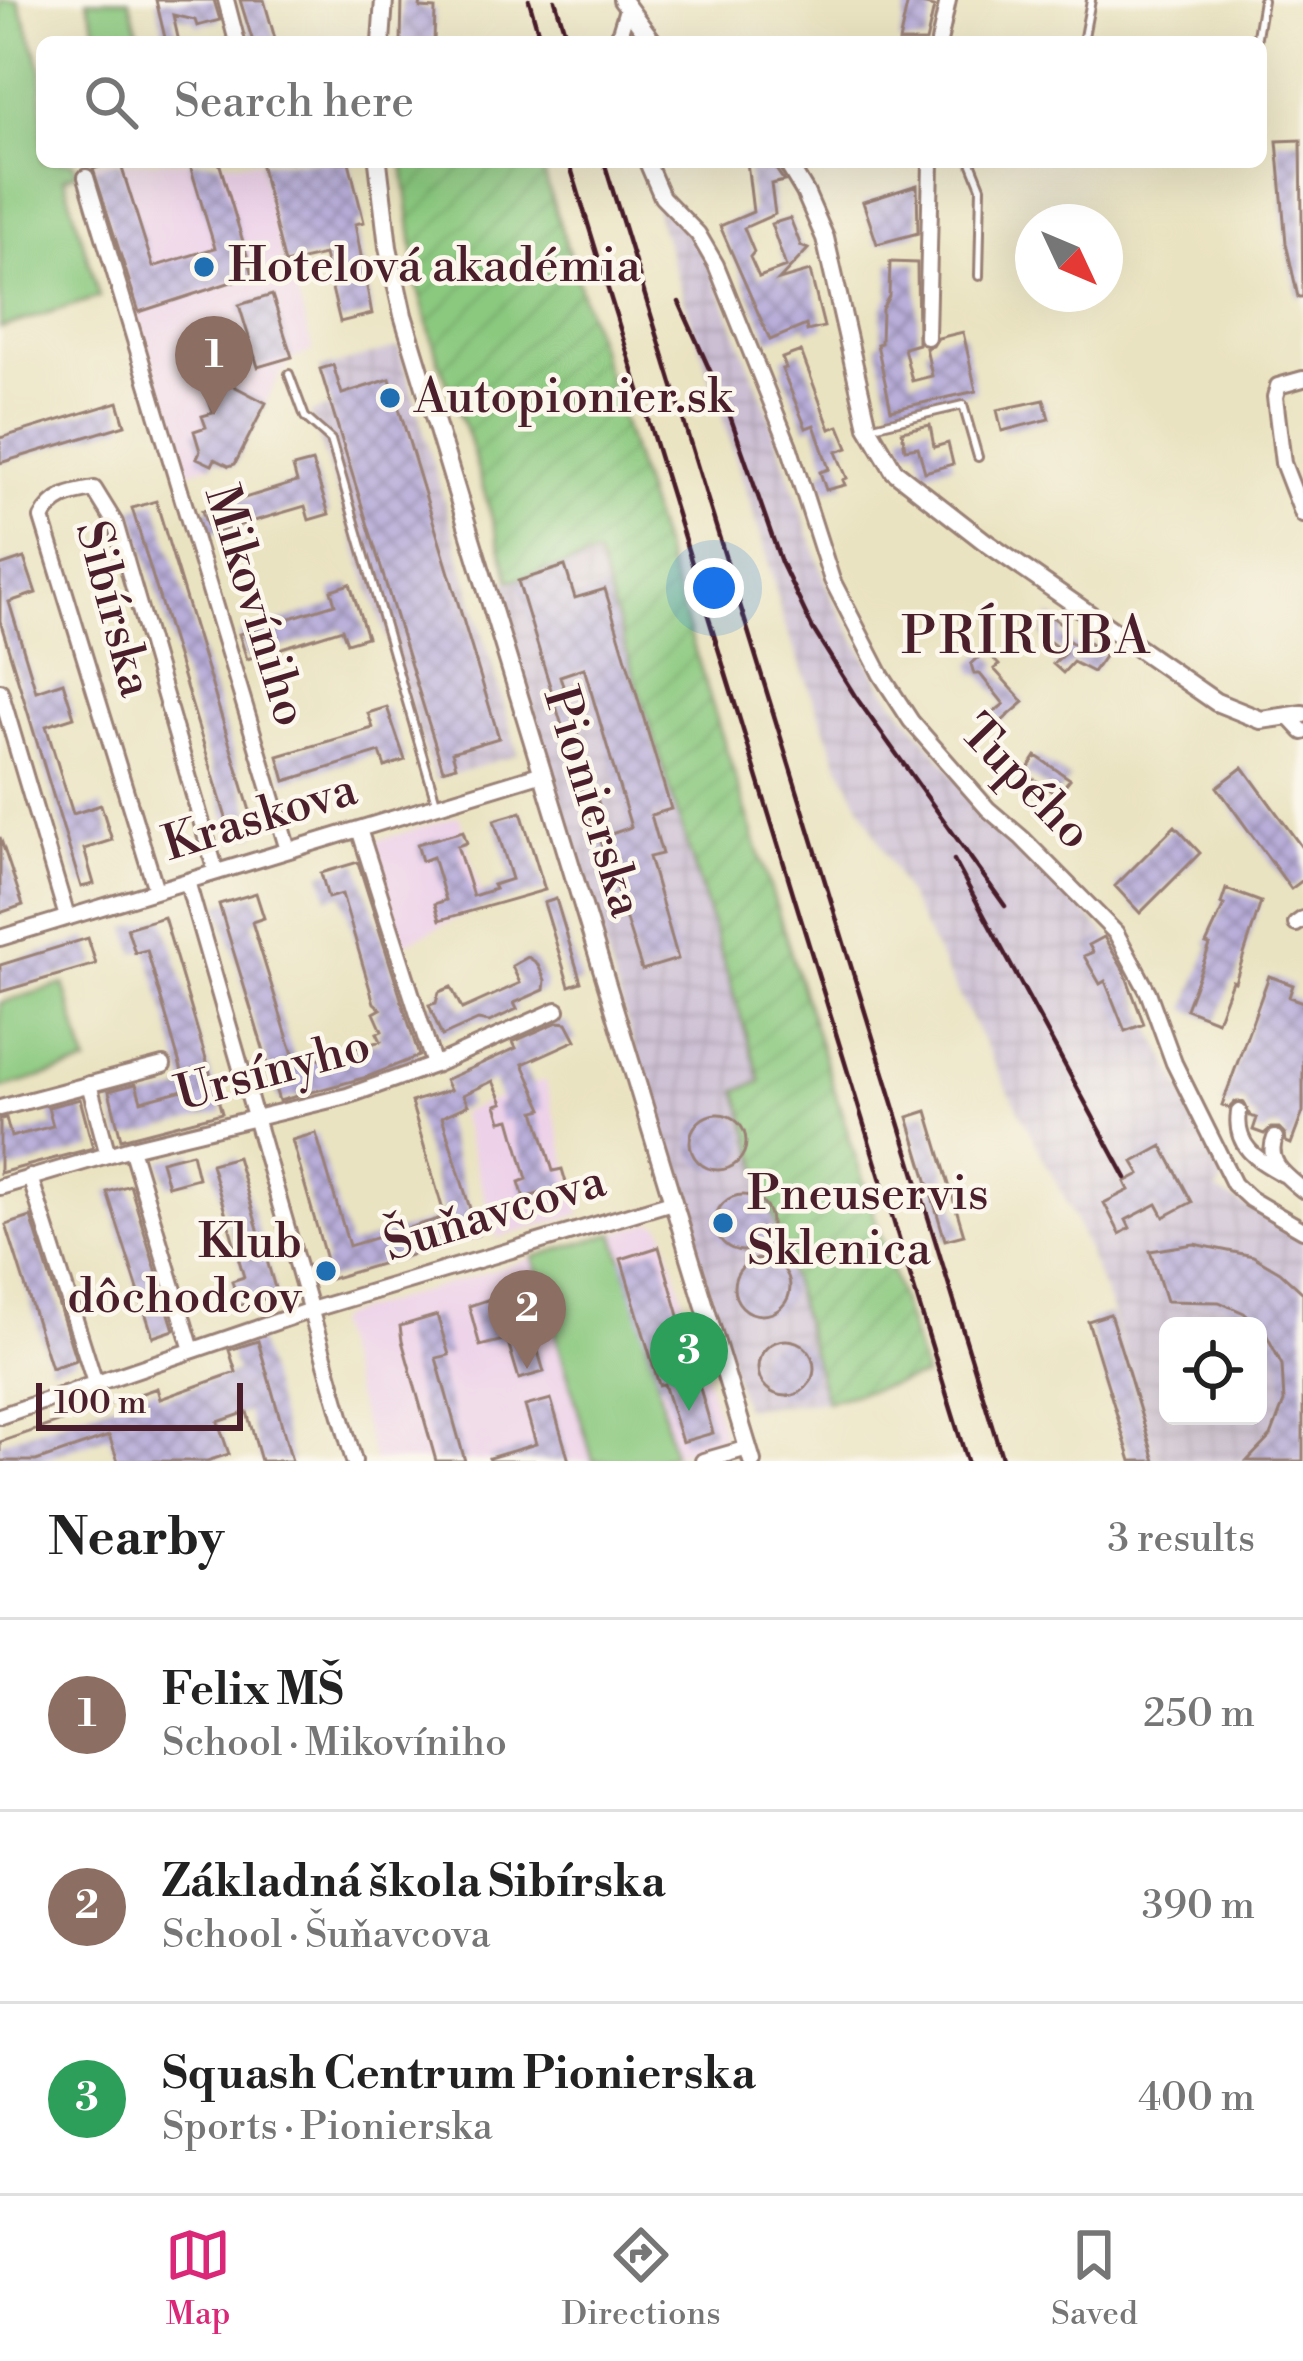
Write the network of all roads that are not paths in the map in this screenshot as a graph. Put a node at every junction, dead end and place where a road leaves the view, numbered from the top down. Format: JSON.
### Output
{"nodes":[{"id":1,"x":226,"y":0,"type":"edge"},
{"id":2,"x":384,"y":0,"type":"edge"},
{"id":3,"x":948,"y":0,"type":"edge"},
{"id":4,"x":1091,"y":0,"type":"edge"},
{"id":5,"x":1263,"y":0,"type":"edge"},
{"id":6,"x":624,"y":4,"type":"edge"},
{"id":7,"x":235,"y":36,"type":"edge"},
{"id":8,"x":381,"y":36,"type":"edge"},
{"id":9,"x":618,"y":36,"type":"edge"},
{"id":10,"x":648,"y":36,"type":"edge"},
{"id":11,"x":940,"y":36,"type":"edge"},
{"id":12,"x":1085,"y":36,"type":"edge"},
{"id":13,"x":1257,"y":36,"type":"edge"},
{"id":14,"x":379,"y":168,"type":"edge"},
{"id":15,"x":649,"y":168,"type":"edge"},
{"id":16,"x":791,"y":168,"type":"edge"},
{"id":17,"x":931,"y":168,"type":"edge"},
{"id":18,"x":973,"y":168,"type":"edge"},
{"id":19,"x":86,"y":177,"type":"dead end"},
{"id":20,"x":979,"y":276,"type":"dead end"},
{"id":21,"x":927,"y":338,"type":"dead end"},
{"id":22,"x":289,"y":374,"type":"dead end"},
{"id":23,"x":1303,"y":379,"type":"edge"},
{"id":24,"x":868,"y":427,"type":"junction"},
{"id":25,"x":978,"y":457,"type":"dead end"},
{"id":26,"x":1303,"y":514,"type":"edge"},
{"id":27,"x":0,"y":692,"type":"edge"},
{"id":28,"x":1299,"y":722,"type":"edge"},
{"id":29,"x":543,"y":773,"type":"junction"},
{"id":30,"x":437,"y":805,"type":"junction"},
{"id":31,"x":359,"y":829,"type":"junction"},
{"id":32,"x":288,"y":850,"type":"junction"},
{"id":33,"x":216,"y":872,"type":"junction"},
{"id":34,"x":187,"y":881,"type":"junction"},
{"id":35,"x":155,"y":890,"type":"junction"},
{"id":36,"x":67,"y":917,"type":"junction"},
{"id":37,"x":0,"y":938,"type":"edge"},
{"id":38,"x":557,"y":1010,"type":"dead end"},
{"id":39,"x":163,"y":1065,"type":"dead end"},
{"id":40,"x":434,"y":1066,"type":"junction"},
{"id":41,"x":89,"y":1084,"type":"junction"},
{"id":42,"x":0,"y":1108,"type":"edge"},
{"id":43,"x":1239,"y":1112,"type":"dead end"},
{"id":44,"x":254,"y":1117,"type":"junction"},
{"id":45,"x":1275,"y":1138,"type":"dead end"},
{"id":46,"x":131,"y":1148,"type":"junction"},
{"id":47,"x":108,"y":1155,"type":"junction"},
{"id":48,"x":1283,"y":1174,"type":"junction"},
{"id":49,"x":29,"y":1178,"type":"junction"},
{"id":50,"x":0,"y":1187,"type":"edge"},
{"id":51,"x":1303,"y":1190,"type":"edge"},
{"id":52,"x":672,"y":1202,"type":"junction"},
{"id":53,"x":1303,"y":1231,"type":"edge"},
{"id":54,"x":311,"y":1310,"type":"junction"},
{"id":55,"x":192,"y":1350,"type":"junction"},
{"id":56,"x":95,"y":1383,"type":"junction"},
{"id":57,"x":0,"y":1416,"type":"edge"},
{"id":58,"x":750,"y":1454,"type":"edge"},
{"id":59,"x":354,"y":1461,"type":"edge"},
{"id":60,"x":703,"y":1461,"type":"edge"}],
"edges":[{"from":1,"to":7,"type":"street"},
{"from":2,"to":8,"type":"street"},
{"from":3,"to":11,"type":"street"},
{"from":4,"to":12,"type":"lane"},
{"from":5,"to":13,"type":"lane"},
{"from":6,"to":9,"type":"street"},
{"from":6,"to":10,"type":"street"},
{"from":14,"to":29,"type":"street","name":"Pionierska"},
{"from":15,"to":53,"type":"street","name":"Tupého"},
{"from":16,"to":24,"type":"street"},
{"from":17,"to":21,"type":"street"},
{"from":18,"to":20,"type":"lane"},
{"from":19,"to":32,"type":"street","name":"Mikovíniho"},
{"from":22,"to":30,"type":"lane"},
{"from":23,"to":26,"type":"street"},
{"from":24,"to":25,"type":"lane"},
{"from":24,"to":28,"type":"street"},
{"from":27,"to":36,"type":"street"},
{"from":29,"to":30,"type":"street","name":"Kraskova"},
{"from":29,"to":52,"type":"street","name":"Pionierska"},
{"from":30,"to":31,"type":"street","name":"Kraskova"},
{"from":31,"to":32,"type":"street","name":"Kraskova"},
{"from":31,"to":40,"type":"street"},
{"from":32,"to":33,"type":"street","name":"Kraskova"},
{"from":33,"to":34,"type":"street","name":"Kraskova"},
{"from":33,"to":35,"type":"street","name":"Sibírska"},
{"from":34,"to":35,"type":"street","name":"Kraskova"},
{"from":34,"to":44,"type":"street"},
{"from":35,"to":36,"type":"street","name":"Kraskova"},
{"from":36,"to":37,"type":"street","name":"Kraskova"},
{"from":38,"to":40,"type":"street","name":"Ursínyho"},
{"from":39,"to":41,"type":"street"},
{"from":40,"to":44,"type":"street","name":"Ursínyho"},
{"from":41,"to":42,"type":"street"},
{"from":41,"to":47,"type":"street"},
{"from":43,"to":48,"type":"street"},
{"from":44,"to":46,"type":"street","name":"Ursínyho"},
{"from":44,"to":54,"type":"street"},
{"from":45,"to":48,"type":"street"},
{"from":46,"to":47,"type":"street","name":"Ursínyho"},
{"from":46,"to":55,"type":"street"},
{"from":47,"to":49,"type":"street","name":"Ursínyho"},
{"from":48,"to":51,"type":"street"},
{"from":49,"to":50,"type":"street","name":"Ursínyho"},
{"from":49,"to":56,"type":"street"},
{"from":52,"to":54,"type":"street","name":"Šuňavcova"},
{"from":52,"to":58,"type":"street","name":"Pionierska"},
{"from":54,"to":55,"type":"street","name":"Šuňavcova"},
{"from":54,"to":59,"type":"street"},
{"from":55,"to":56,"type":"street","name":"Šuňavcova"},
{"from":56,"to":57,"type":"street","name":"Šuňavcova"},
{"from":58,"to":60,"type":"street"}]}
